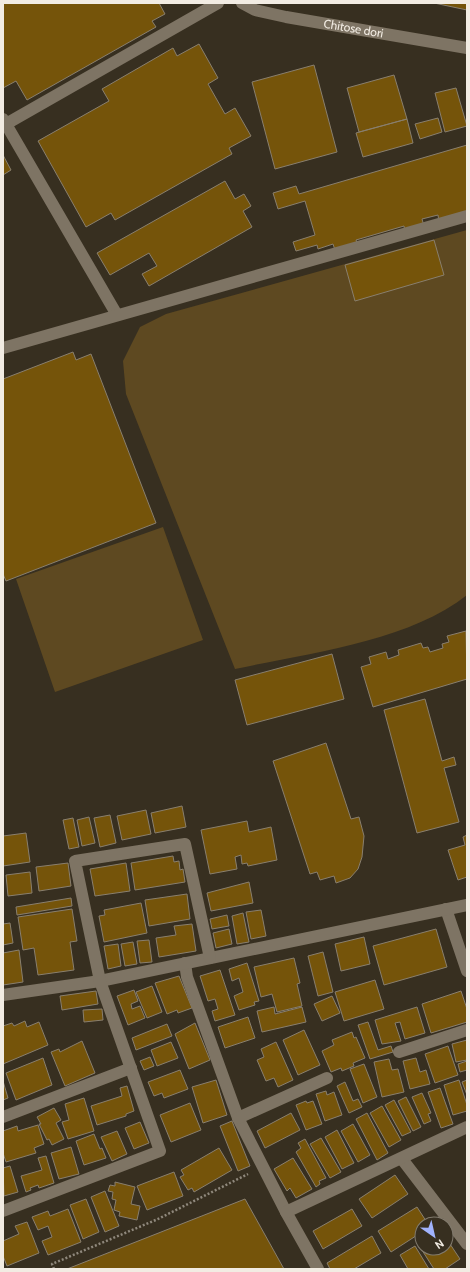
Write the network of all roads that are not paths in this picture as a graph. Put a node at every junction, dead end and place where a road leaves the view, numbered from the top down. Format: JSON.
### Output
{"nodes":[{"id":1,"x":218,"y":3,"type":"edge"},
{"id":2,"x":242,"y":3,"type":"edge"},
{"id":3,"x":467,"y":48,"type":"edge"},
{"id":4,"x":5,"y":122,"type":"edge"},
{"id":5,"x":467,"y":216,"type":"edge"},
{"id":6,"x":117,"y":315,"type":"junction"},
{"id":7,"x":3,"y":348,"type":"edge"},
{"id":8,"x":467,"y":905,"type":"edge"},
{"id":9,"x":446,"y":909,"type":"junction"},
{"id":10,"x":210,"y":958,"type":"junction"},
{"id":11,"x":185,"y":963,"type":"junction"},
{"id":12,"x":467,"y":971,"type":"edge"},
{"id":13,"x":100,"y":981,"type":"junction"},
{"id":14,"x":3,"y":995,"type":"edge"},
{"id":15,"x":467,"y":1030,"type":"edge"},
{"id":16,"x":399,"y":1052,"type":"dead end"},
{"id":17,"x":131,"y":1068,"type":"junction"},
{"id":18,"x":327,"y":1078,"type":"dead end"},
{"id":19,"x":3,"y":1117,"type":"edge"},
{"id":20,"x":238,"y":1118,"type":"junction"},
{"id":21,"x":467,"y":1127,"type":"edge"},
{"id":22,"x":402,"y":1159,"type":"junction"},
{"id":23,"x":3,"y":1210,"type":"edge"},
{"id":24,"x":286,"y":1212,"type":"junction"},
{"id":25,"x":467,"y":1244,"type":"edge"},
{"id":26,"x":318,"y":1269,"type":"edge"}],
"edges":[{"from":1,"to":4,"type":"street"},
{"from":2,"to":3,"type":"street","name":"Chitose dori"},
{"from":4,"to":6,"type":"street"},
{"from":5,"to":6,"type":"street"},
{"from":6,"to":7,"type":"street"},
{"from":8,"to":9,"type":"street"},
{"from":9,"to":10,"type":"street"},
{"from":9,"to":12,"type":"street"},
{"from":10,"to":11,"type":"street"},
{"from":10,"to":13,"type":"street"},
{"from":11,"to":13,"type":"street"},
{"from":11,"to":20,"type":"street"},
{"from":13,"to":14,"type":"street"},
{"from":13,"to":17,"type":"street"},
{"from":15,"to":16,"type":"street"},
{"from":17,"to":19,"type":"street"},
{"from":17,"to":23,"type":"street"},
{"from":18,"to":20,"type":"street"},
{"from":20,"to":24,"type":"street"},
{"from":21,"to":22,"type":"street"},
{"from":22,"to":24,"type":"street"},
{"from":22,"to":25,"type":"street"},
{"from":24,"to":26,"type":"street"}]}
